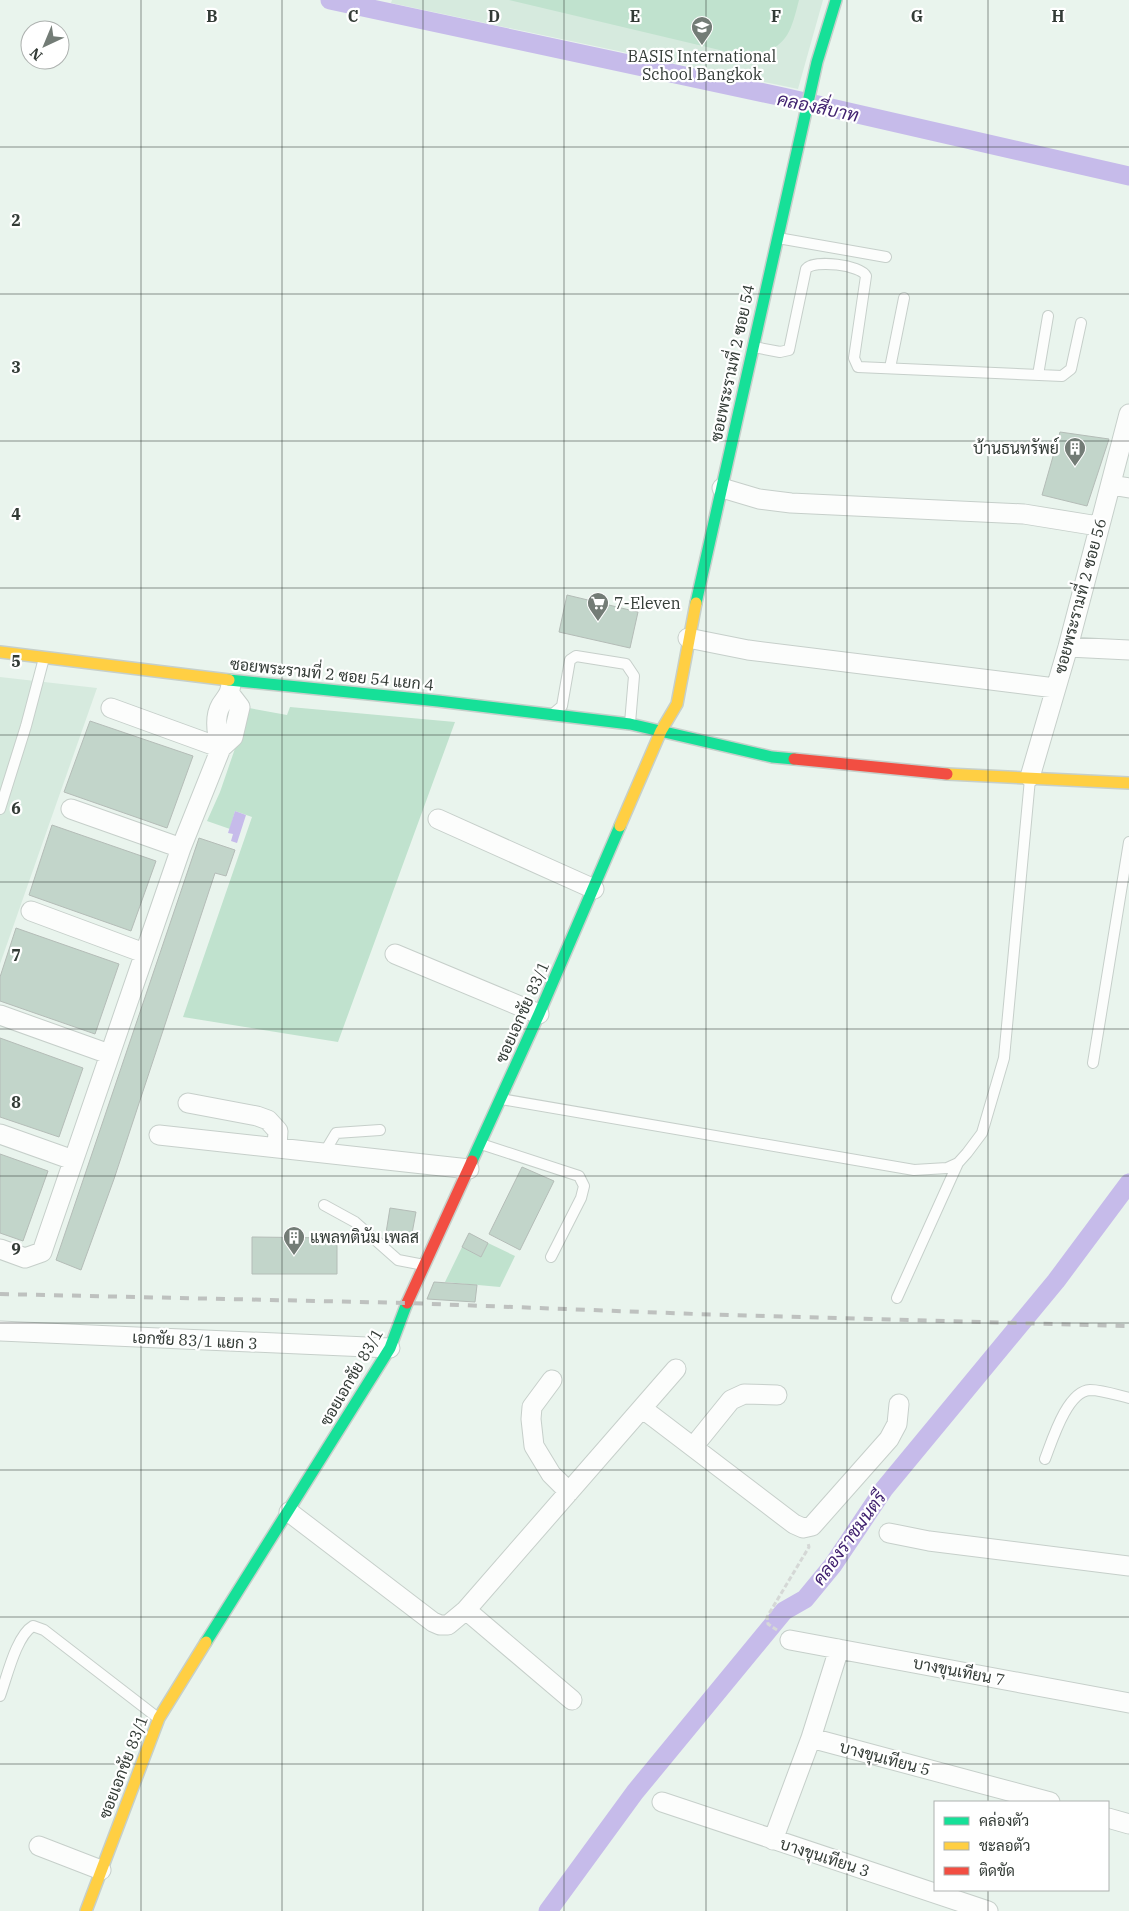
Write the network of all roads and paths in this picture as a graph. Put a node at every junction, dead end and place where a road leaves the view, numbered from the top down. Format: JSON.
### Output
{"nodes":[{"id":1,"x":836,"y":0,"type":"edge"},
{"id":2,"x":777,"y":238,"type":"junction"},
{"id":3,"x":886,"y":256,"type":"dead end"},
{"id":4,"x":904,"y":298,"type":"dead end"},
{"id":5,"x":1048,"y":316,"type":"dead end"},
{"id":6,"x":1081,"y":323,"type":"dead end"},
{"id":7,"x":752,"y":346,"type":"junction"},
{"id":8,"x":890,"y":368,"type":"junction"},
{"id":9,"x":1038,"y":375,"type":"junction"},
{"id":10,"x":1129,"y":414,"type":"edge"},
{"id":11,"x":1120,"y":487,"type":"edge"},
{"id":12,"x":722,"y":488,"type":"junction"},
{"id":13,"x":1098,"y":526,"type":"junction"},
{"id":14,"x":688,"y":638,"type":"junction"},
{"id":15,"x":1068,"y":647,"type":"junction"},
{"id":16,"x":1129,"y":650,"type":"edge"},
{"id":17,"x":0,"y":652,"type":"edge"},
{"id":18,"x":44,"y":657,"type":"junction"},
{"id":19,"x":231,"y":687,"type":"junction"},
{"id":20,"x":1055,"y":688,"type":"junction"},
{"id":21,"x":111,"y":708,"type":"dead end"},
{"id":22,"x":551,"y":715,"type":"junction"},
{"id":23,"x":630,"y":724,"type":"junction"},
{"id":24,"x":661,"y":731,"type":"junction"},
{"id":25,"x":220,"y":748,"type":"junction"},
{"id":26,"x":1030,"y":777,"type":"junction"},
{"id":27,"x":1129,"y":783,"type":"edge"},
{"id":28,"x":71,"y":808,"type":"dead end"},
{"id":29,"x":0,"y":809,"type":"edge"},
{"id":30,"x":438,"y":819,"type":"dead end"},
{"id":31,"x":1129,"y":842,"type":"edge"},
{"id":32,"x":181,"y":848,"type":"junction"},
{"id":33,"x":594,"y":889,"type":"junction"},
{"id":34,"x":30,"y":911,"type":"dead end"},
{"id":35,"x":144,"y":953,"type":"junction"},
{"id":36,"x":395,"y":954,"type":"dead end"},
{"id":37,"x":539,"y":1014,"type":"junction"},
{"id":38,"x":0,"y":1016,"type":"edge"},
{"id":39,"x":109,"y":1054,"type":"junction"},
{"id":40,"x":1093,"y":1063,"type":"dead end"},
{"id":41,"x":500,"y":1099,"type":"junction"},
{"id":42,"x":188,"y":1103,"type":"dead end"},
{"id":43,"x":380,"y":1130,"type":"dead end"},
{"id":44,"x":0,"y":1134,"type":"edge"},
{"id":45,"x":160,"y":1135,"type":"dead end"},
{"id":46,"x":480,"y":1144,"type":"junction"},
{"id":47,"x":277,"y":1148,"type":"junction"},
{"id":48,"x":324,"y":1153,"type":"junction"},
{"id":49,"x":73,"y":1160,"type":"junction"},
{"id":50,"x":958,"y":1163,"type":"junction"},
{"id":51,"x":469,"y":1169,"type":"junction"},
{"id":52,"x":324,"y":1205,"type":"dead end"},
{"id":53,"x":0,"y":1249,"type":"edge"},
{"id":54,"x":551,"y":1257,"type":"dead end"},
{"id":55,"x":425,"y":1265,"type":"junction"},
{"id":56,"x":897,"y":1298,"type":"dead end"},
{"id":57,"x":0,"y":1332,"type":"edge"},
{"id":58,"x":390,"y":1348,"type":"junction"},
{"id":59,"x":676,"y":1369,"type":"dead end"},
{"id":60,"x":552,"y":1380,"type":"dead end"},
{"id":61,"x":777,"y":1395,"type":"dead end"},
{"id":62,"x":1129,"y":1398,"type":"edge"},
{"id":63,"x":899,"y":1404,"type":"dead end"},
{"id":64,"x":643,"y":1409,"type":"junction"},
{"id":65,"x":693,"y":1447,"type":"junction"},
{"id":66,"x":1045,"y":1459,"type":"dead end"},
{"id":67,"x":569,"y":1492,"type":"junction"},
{"id":68,"x":289,"y":1512,"type":"junction"},
{"id":69,"x":803,"y":1528,"type":"junction"},
{"id":70,"x":889,"y":1534,"type":"dead end"},
{"id":71,"x":1129,"y":1566,"type":"edge"},
{"id":72,"x":466,"y":1610,"type":"junction"},
{"id":73,"x":768,"y":1624,"type":"dead end"},
{"id":74,"x":790,"y":1640,"type":"dead end"},
{"id":75,"x":839,"y":1649,"type":"junction"},
{"id":76,"x":0,"y":1696,"type":"edge"},
{"id":77,"x":572,"y":1700,"type":"dead end"},
{"id":78,"x":1129,"y":1703,"type":"edge"},
{"id":79,"x":158,"y":1718,"type":"junction"},
{"id":80,"x":811,"y":1738,"type":"junction"},
{"id":81,"x":1046,"y":1801,"type":"edge"},
{"id":82,"x":662,"y":1802,"type":"dead end"},
{"id":83,"x":1109,"y":1818,"type":"edge"},
{"id":84,"x":1129,"y":1824,"type":"edge"},
{"id":85,"x":773,"y":1840,"type":"junction"},
{"id":86,"x":39,"y":1846,"type":"dead end"},
{"id":87,"x":101,"y":1870,"type":"junction"},
{"id":88,"x":86,"y":1911,"type":"edge"},
{"id":89,"x":988,"y":1911,"type":"edge"}],
"edges":[{"from":1,"to":2,"type":"street","name":"ซอยพระรามที่ 2 ซอย 54"},
{"from":2,"to":3,"type":"lane"},
{"from":2,"to":7,"type":"street","name":"ซอยพระรามที่ 2 ซอย 54"},
{"from":4,"to":8,"type":"lane"},
{"from":5,"to":9,"type":"lane"},
{"from":6,"to":9,"type":"lane"},
{"from":7,"to":8,"type":"lane"},
{"from":7,"to":12,"type":"street","name":"ซอยพระรามที่ 2 ซอย 54"},
{"from":8,"to":9,"type":"lane"},
{"from":10,"to":11,"type":"street","name":"ซอยพระรามที่ 2 ซอย 56"},
{"from":11,"to":13,"type":"street","name":"ซอยพระรามที่ 2 ซอย 56"},
{"from":12,"to":13,"type":"street"},
{"from":12,"to":14,"type":"street","name":"ซอยพระรามที่ 2 ซอย 54"},
{"from":13,"to":15,"type":"street","name":"ซอยพระรามที่ 2 ซอย 56"},
{"from":14,"to":20,"type":"street"},
{"from":14,"to":24,"type":"street","name":"ซอยพระรามที่ 2 ซอย 54"},
{"from":15,"to":16,"type":"street"},
{"from":15,"to":20,"type":"street","name":"ซอยพระรามที่ 2 ซอย 56"},
{"from":17,"to":18,"type":"street","name":"ซอยพระรามที่ 2 ซอย 54 แยก 4"},
{"from":18,"to":19,"type":"street","name":"ซอยพระรามที่ 2 ซอย 54 แยก 4"},
{"from":18,"to":29,"type":"lane"},
{"from":19,"to":22,"type":"street","name":"ซอยพระรามที่ 2 ซอย 54 แยก 4"},
{"from":19,"to":25,"type":"street"},
{"from":20,"to":26,"type":"street","name":"ซอยพระรามที่ 2 ซอย 56"},
{"from":21,"to":25,"type":"street"},
{"from":22,"to":23,"type":"street","name":"ซอยพระรามที่ 2 ซอย 54 แยก 4"},
{"from":22,"to":23,"type":"lane"},
{"from":23,"to":24,"type":"street","name":"ซอยพระรามที่ 2 ซอย 54 แยก 4"},
{"from":24,"to":26,"type":"street","name":"ซอยพระรามที่ 2 ซอย 54 แยก 4"},
{"from":24,"to":33,"type":"street","name":"ซอยเอกชัย 83/1"},
{"from":25,"to":32,"type":"street"},
{"from":26,"to":27,"type":"street","name":"ซอยพระรามที่ 2 ซอย 54 แยก 4"},
{"from":26,"to":50,"type":"lane"},
{"from":28,"to":32,"type":"street"},
{"from":30,"to":33,"type":"street"},
{"from":31,"to":40,"type":"lane"},
{"from":32,"to":35,"type":"street"},
{"from":33,"to":37,"type":"street","name":"ซอยเอกชัย 83/1"},
{"from":34,"to":35,"type":"street"},
{"from":35,"to":39,"type":"street"},
{"from":36,"to":37,"type":"street"},
{"from":37,"to":41,"type":"street","name":"ซอยเอกชัย 83/1"},
{"from":38,"to":39,"type":"street"},
{"from":39,"to":49,"type":"street"},
{"from":41,"to":46,"type":"street","name":"ซอยเอกชัย 83/1"},
{"from":41,"to":50,"type":"lane"},
{"from":42,"to":47,"type":"street"},
{"from":43,"to":48,"type":"lane"},
{"from":44,"to":49,"type":"street"},
{"from":45,"to":47,"type":"street"},
{"from":46,"to":51,"type":"street","name":"ซอยเอกชัย 83/1"},
{"from":46,"to":54,"type":"lane"},
{"from":47,"to":48,"type":"street"},
{"from":48,"to":51,"type":"street"},
{"from":49,"to":53,"type":"street"},
{"from":50,"to":56,"type":"lane"},
{"from":51,"to":55,"type":"street","name":"ซอยเอกชัย 83/1"},
{"from":52,"to":55,"type":"lane"},
{"from":55,"to":58,"type":"street","name":"ซอยเอกชัย 83/1"},
{"from":57,"to":58,"type":"street","name":"เอกชัย 83/1 แยก 3"},
{"from":58,"to":68,"type":"street","name":"ซอยเอกชัย 83/1"},
{"from":59,"to":64,"type":"street"},
{"from":60,"to":67,"type":"street"},
{"from":61,"to":65,"type":"street"},
{"from":62,"to":66,"type":"lane"},
{"from":63,"to":69,"type":"street"},
{"from":64,"to":65,"type":"street"},
{"from":64,"to":67,"type":"street"},
{"from":65,"to":69,"type":"street"},
{"from":67,"to":72,"type":"street"},
{"from":68,"to":72,"type":"street"},
{"from":68,"to":79,"type":"street","name":"ซอยเอกชัย 83/1"},
{"from":69,"to":73,"type":"path"},
{"from":70,"to":71,"type":"street"},
{"from":72,"to":77,"type":"street"},
{"from":74,"to":75,"type":"street","name":"บางขุนเทียน 7"},
{"from":75,"to":78,"type":"street","name":"บางขุนเทียน 7"},
{"from":75,"to":80,"type":"street"},
{"from":76,"to":79,"type":"lane"},
{"from":79,"to":87,"type":"street","name":"ซอยเอกชัย 83/1"},
{"from":80,"to":81,"type":"street","name":"บางขุนเทียน 5"},
{"from":80,"to":85,"type":"street"},
{"from":82,"to":85,"type":"street","name":"บางขุนเทียน 3"},
{"from":83,"to":84,"type":"street"},
{"from":85,"to":89,"type":"street","name":"บางขุนเทียน 3"},
{"from":86,"to":87,"type":"street"},
{"from":87,"to":88,"type":"street","name":"ซอยเอกชัย 83/1"}]}
